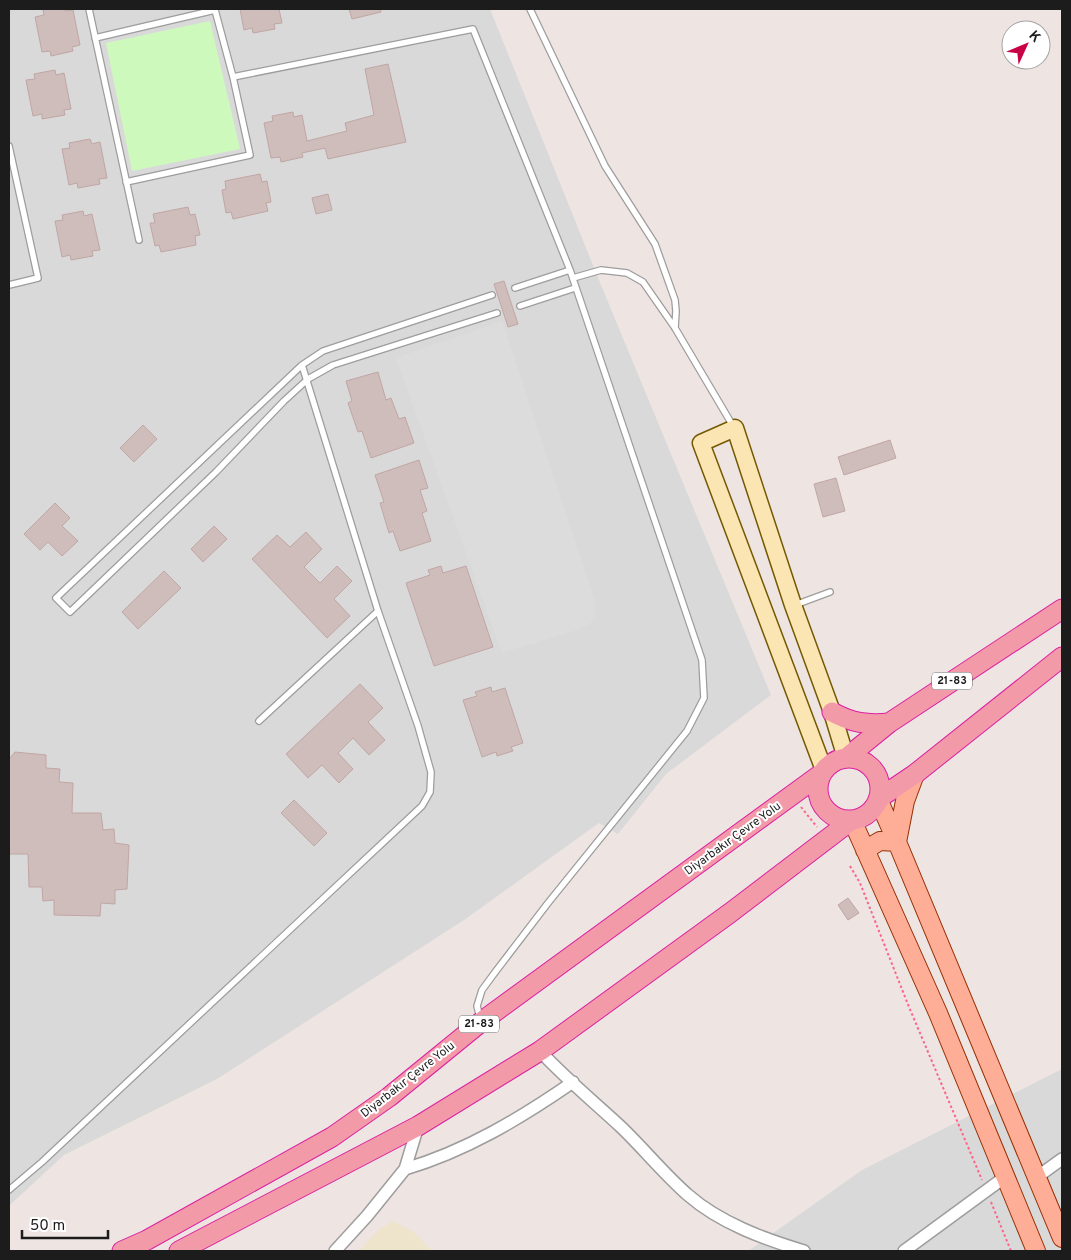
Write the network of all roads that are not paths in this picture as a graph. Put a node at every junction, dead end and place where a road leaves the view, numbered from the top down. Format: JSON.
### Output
{"nodes":[{"id":1,"x":89,"y":9,"type":"edge"},
{"id":2,"x":530,"y":9,"type":"edge"},
{"id":3,"x":95,"y":38,"type":"junction"},
{"id":4,"x":233,"y":77,"type":"junction"},
{"id":5,"x":9,"y":146,"type":"edge"},
{"id":6,"x":126,"y":182,"type":"junction"},
{"id":7,"x":139,"y":240,"type":"dead end"},
{"id":8,"x":570,"y":270,"type":"junction"},
{"id":9,"x":573,"y":278,"type":"junction"},
{"id":10,"x":9,"y":285,"type":"edge"},
{"id":11,"x":515,"y":288,"type":"dead end"},
{"id":12,"x":575,"y":288,"type":"junction"},
{"id":13,"x":492,"y":295,"type":"dead end"},
{"id":14,"x":520,"y":306,"type":"dead end"},
{"id":15,"x":497,"y":313,"type":"dead end"},
{"id":16,"x":675,"y":328,"type":"junction"},
{"id":17,"x":302,"y":365,"type":"junction"},
{"id":18,"x":308,"y":379,"type":"junction"},
{"id":19,"x":734,"y":428,"type":"junction"},
{"id":20,"x":830,"y":592,"type":"dead end"},
{"id":21,"x":793,"y":605,"type":"junction"},
{"id":22,"x":1062,"y":609,"type":"edge"},
{"id":23,"x":378,"y":611,"type":"junction"},
{"id":24,"x":1062,"y":657,"type":"edge"},
{"id":25,"x":832,"y":712,"type":"junction"},
{"id":26,"x":259,"y":721,"type":"dead end"},
{"id":27,"x":889,"y":723,"type":"junction"},
{"id":28,"x":846,"y":758,"type":"junction"},
{"id":29,"x":822,"y":772,"type":"junction"},
{"id":30,"x":916,"y":774,"type":"junction"},
{"id":31,"x":878,"y":799,"type":"junction"},
{"id":32,"x":852,"y":820,"type":"junction"},
{"id":33,"x":897,"y":842,"type":"junction"},
{"id":34,"x":865,"y":850,"type":"junction"},
{"id":35,"x":481,"y":1022,"type":"junction"},
{"id":36,"x":540,"y":1051,"type":"junction"},
{"id":37,"x":573,"y":1082,"type":"junction"},
{"id":38,"x":418,"y":1126,"type":"junction"},
{"id":39,"x":1062,"y":1159,"type":"edge"},
{"id":40,"x":405,"y":1169,"type":"junction"},
{"id":41,"x":1004,"y":1177,"type":"junction"},
{"id":42,"x":1037,"y":1177,"type":"junction"},
{"id":43,"x":9,"y":1190,"type":"edge"},
{"id":44,"x":1062,"y":1238,"type":"edge"},
{"id":45,"x":122,"y":1251,"type":"edge"},
{"id":46,"x":179,"y":1251,"type":"edge"},
{"id":47,"x":335,"y":1251,"type":"edge"},
{"id":48,"x":804,"y":1251,"type":"edge"},
{"id":49,"x":904,"y":1251,"type":"edge"},
{"id":50,"x":1036,"y":1251,"type":"edge"}],
"edges":[{"from":1,"to":3,"type":"lane"},
{"from":2,"to":16,"type":"lane"},
{"from":3,"to":4,"type":"lane"},
{"from":3,"to":6,"type":"lane"},
{"from":4,"to":6,"type":"lane"},
{"from":4,"to":8,"type":"lane"},
{"from":5,"to":10,"type":"lane"},
{"from":6,"to":7,"type":"lane"},
{"from":8,"to":9,"type":"lane"},
{"from":8,"to":11,"type":"lane"},
{"from":9,"to":12,"type":"lane"},
{"from":9,"to":16,"type":"lane"},
{"from":12,"to":14,"type":"lane"},
{"from":12,"to":35,"type":"lane"},
{"from":13,"to":17,"type":"lane"},
{"from":15,"to":18,"type":"lane"},
{"from":16,"to":19,"type":"lane"},
{"from":17,"to":18,"type":"lane"},
{"from":17,"to":18,"type":"lane"},
{"from":18,"to":23,"type":"lane"},
{"from":19,"to":21,"type":"main road"},
{"from":19,"to":29,"type":"main road"},
{"from":20,"to":21,"type":"lane"},
{"from":21,"to":25,"type":"main road"},
{"from":22,"to":27,"type":"highway","number":"21-83"},
{"from":23,"to":26,"type":"lane"},
{"from":23,"to":43,"type":"lane"},
{"from":24,"to":30,"type":"highway"},
{"from":25,"to":27,"type":"highway"},
{"from":25,"to":28,"type":"main road"},
{"from":27,"to":28,"type":"highway","number":"21-83"},
{"from":28,"to":29,"type":"highway"},
{"from":28,"to":31,"type":"highway"},
{"from":29,"to":32,"type":"highway"},
{"from":29,"to":35,"type":"highway","name":"Diyarbakır Çevre Yolu","number":"21-83"},
{"from":30,"to":31,"type":"highway"},
{"from":30,"to":33,"type":"main road"},
{"from":31,"to":32,"type":"highway"},
{"from":31,"to":33,"type":"main road"},
{"from":32,"to":34,"type":"main road"},
{"from":32,"to":36,"type":"highway"},
{"from":33,"to":34,"type":"main road"},
{"from":33,"to":42,"type":"main road"},
{"from":34,"to":41,"type":"main road"},
{"from":35,"to":45,"type":"highway","name":"Diyarbakır Çevre Yolu","number":"21-83"},
{"from":36,"to":37,"type":"street"},
{"from":36,"to":38,"type":"highway"},
{"from":37,"to":40,"type":"street"},
{"from":37,"to":48,"type":"street"},
{"from":38,"to":40,"type":"street"},
{"from":38,"to":46,"type":"highway"},
{"from":39,"to":42,"type":"street"},
{"from":40,"to":47,"type":"street"},
{"from":41,"to":49,"type":"street"},
{"from":41,"to":50,"type":"main road"},
{"from":42,"to":44,"type":"main road"}]}
